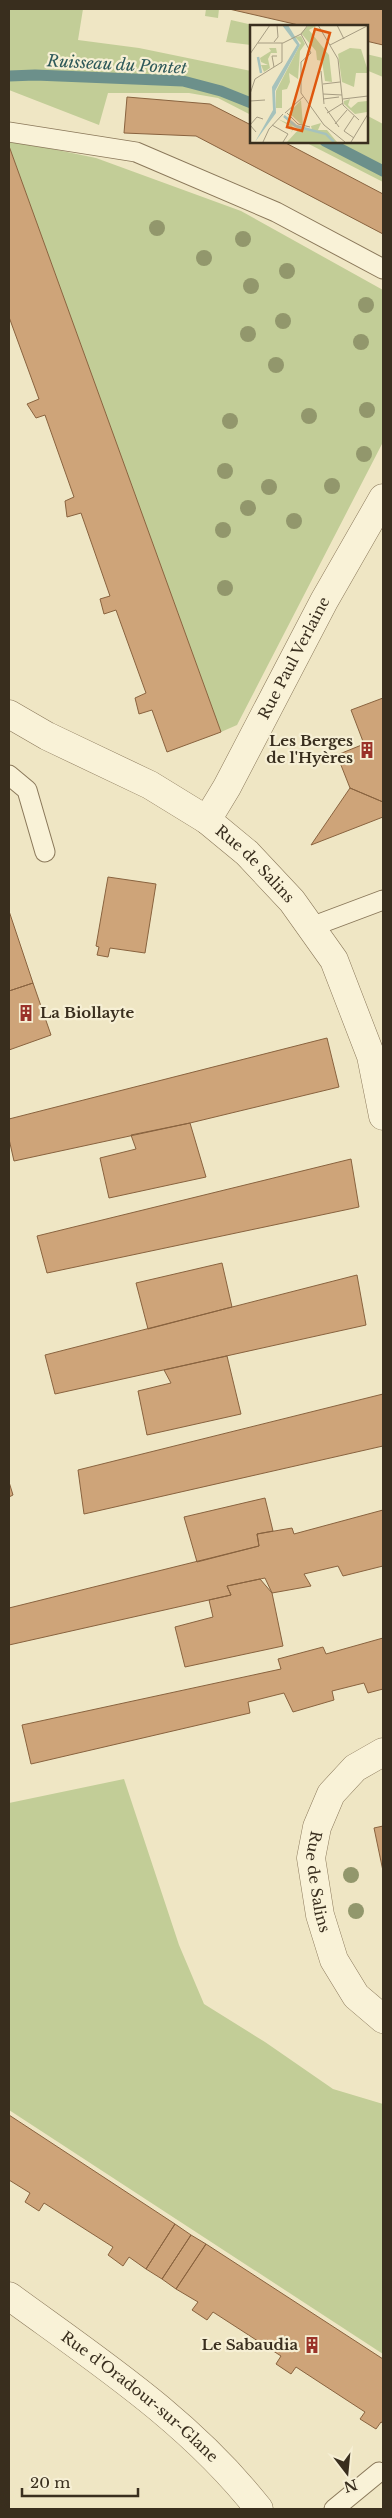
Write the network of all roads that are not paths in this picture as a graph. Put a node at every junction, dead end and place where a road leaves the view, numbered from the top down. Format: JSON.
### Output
{"nodes":[{"id":1,"x":9,"y":132,"type":"edge"},
{"id":2,"x":383,"y":269,"type":"edge"},
{"id":3,"x":383,"y":498,"type":"edge"},
{"id":4,"x":9,"y":714,"type":"edge"},
{"id":5,"x":9,"y":775,"type":"edge"},
{"id":6,"x":207,"y":820,"type":"junction"},
{"id":7,"x":45,"y":852,"type":"dead end"},
{"id":8,"x":383,"y":900,"type":"edge"},
{"id":9,"x":311,"y":928,"type":"junction"},
{"id":10,"x":383,"y":1116,"type":"edge"},
{"id":11,"x":383,"y":1752,"type":"edge"},
{"id":12,"x":383,"y":2019,"type":"edge"},
{"id":13,"x":9,"y":2296,"type":"edge"},
{"id":14,"x":379,"y":2472,"type":"dead end"},
{"id":15,"x":259,"y":2509,"type":"edge"},
{"id":16,"x":334,"y":2509,"type":"edge"}],
"edges":[{"from":1,"to":2,"type":"lane"},
{"from":3,"to":6,"type":"street","name":"Rue Paul Verlaine"},
{"from":4,"to":6,"type":"street","name":"Rue de Salins"},
{"from":5,"to":7,"type":"lane"},
{"from":6,"to":9,"type":"street","name":"Rue de Salins"},
{"from":8,"to":9,"type":"lane"},
{"from":9,"to":10,"type":"street","name":"Rue de Salins"},
{"from":11,"to":12,"type":"street","name":"Rue de Salins"},
{"from":13,"to":15,"type":"street","name":"Rue d'Oradour-sur-Glane"},
{"from":14,"to":16,"type":"lane"}]}
